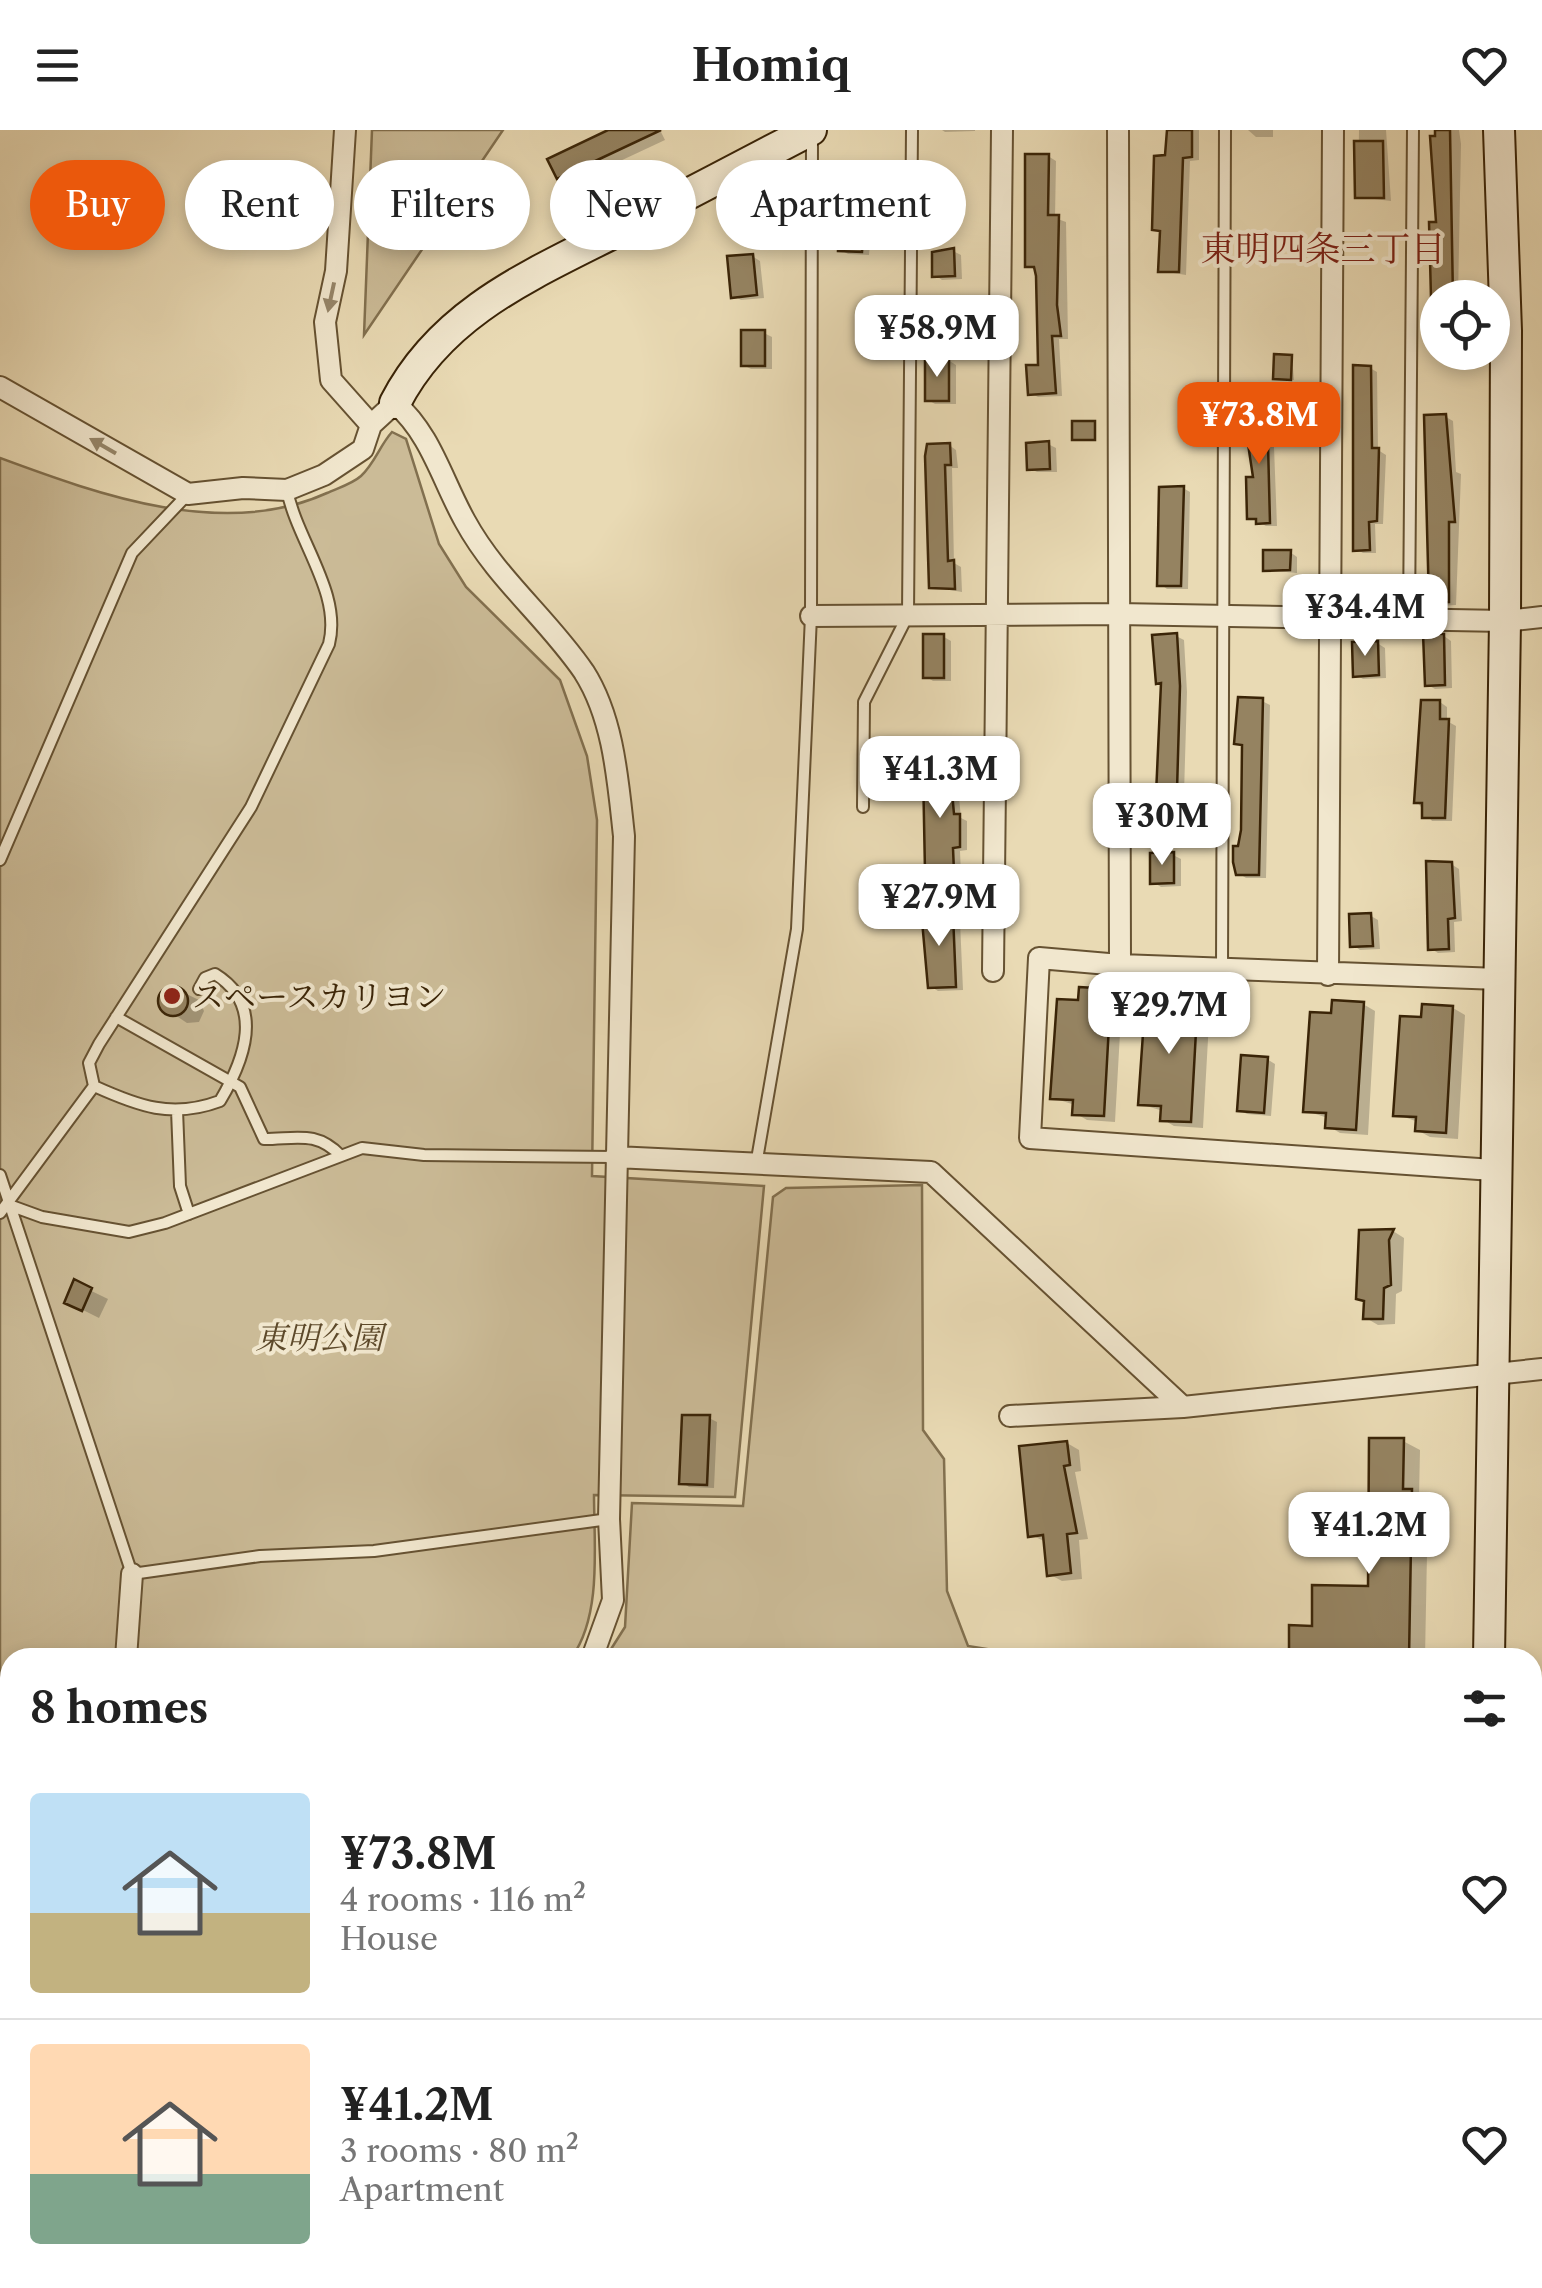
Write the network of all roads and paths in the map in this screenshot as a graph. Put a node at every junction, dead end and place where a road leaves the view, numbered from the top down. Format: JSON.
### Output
{"nodes":[{"id":1,"x":345,"y":130,"type":"edge"},
{"id":2,"x":811,"y":130,"type":"edge"},
{"id":3,"x":912,"y":130,"type":"edge"},
{"id":4,"x":1002,"y":130,"type":"edge"},
{"id":5,"x":1118,"y":130,"type":"edge"},
{"id":6,"x":1224,"y":130,"type":"edge"},
{"id":7,"x":1333,"y":130,"type":"edge"},
{"id":8,"x":1413,"y":130,"type":"edge"},
{"id":9,"x":1499,"y":130,"type":"edge"},
{"id":10,"x":0,"y":387,"type":"edge"},
{"id":11,"x":395,"y":403,"type":"junction"},
{"id":12,"x":371,"y":424,"type":"junction"},
{"id":13,"x":287,"y":490,"type":"junction"},
{"id":14,"x":188,"y":494,"type":"junction"},
{"id":15,"x":1118,"y":614,"type":"junction"},
{"id":16,"x":999,"y":615,"type":"junction"},
{"id":17,"x":810,"y":616,"type":"junction"},
{"id":18,"x":908,"y":616,"type":"junction"},
{"id":19,"x":1223,"y":617,"type":"junction"},
{"id":20,"x":1542,"y":617,"type":"edge"},
{"id":21,"x":1328,"y":620,"type":"junction"},
{"id":22,"x":1408,"y":621,"type":"junction"},
{"id":23,"x":1504,"y":621,"type":"junction"},
{"id":24,"x":863,"y":807,"type":"dead end"},
{"id":25,"x":0,"y":860,"type":"edge"},
{"id":26,"x":1120,"y":965,"type":"junction"},
{"id":27,"x":1222,"y":970,"type":"junction"},
{"id":28,"x":993,"y":972,"type":"dead end"},
{"id":29,"x":1328,"y":975,"type":"junction"},
{"id":30,"x":1499,"y":979,"type":"junction"},
{"id":31,"x":200,"y":990,"type":"dead end"},
{"id":32,"x":116,"y":1017,"type":"junction"},
{"id":33,"x":232,"y":1081,"type":"junction"},
{"id":34,"x":94,"y":1086,"type":"junction"},
{"id":35,"x":177,"y":1110,"type":"junction"},
{"id":36,"x":341,"y":1156,"type":"junction"},
{"id":37,"x":615,"y":1158,"type":"junction"},
{"id":38,"x":756,"y":1165,"type":"junction"},
{"id":39,"x":1493,"y":1170,"type":"junction"},
{"id":40,"x":0,"y":1176,"type":"edge"},
{"id":41,"x":5,"y":1209,"type":"edge"},
{"id":42,"x":189,"y":1214,"type":"junction"},
{"id":43,"x":1542,"y":1369,"type":"edge"},
{"id":44,"x":1493,"y":1374,"type":"junction"},
{"id":45,"x":1183,"y":1407,"type":"junction"},
{"id":46,"x":1010,"y":1416,"type":"dead end"},
{"id":47,"x":609,"y":1520,"type":"junction"},
{"id":48,"x":132,"y":1574,"type":"junction"},
{"id":49,"x":127,"y":1648,"type":"edge"},
{"id":50,"x":596,"y":1648,"type":"edge"},
{"id":51,"x":1489,"y":1648,"type":"edge"}],
"edges":[{"from":1,"to":12,"type":"street","one_way":true},
{"from":2,"to":11,"type":"street"},
{"from":2,"to":17,"type":"lane"},
{"from":3,"to":18,"type":"lane"},
{"from":4,"to":16,"type":"street"},
{"from":5,"to":15,"type":"street"},
{"from":6,"to":19,"type":"lane"},
{"from":7,"to":21,"type":"street"},
{"from":8,"to":22,"type":"lane"},
{"from":9,"to":23,"type":"street"},
{"from":14,"to":10,"type":"street","one_way":true},
{"from":11,"to":12,"type":"street"},
{"from":11,"to":37,"type":"street"},
{"from":12,"to":13,"type":"street"},
{"from":13,"to":14,"type":"street"},
{"from":13,"to":32,"type":"lane"},
{"from":14,"to":25,"type":"lane"},
{"from":15,"to":16,"type":"street"},
{"from":15,"to":19,"type":"street"},
{"from":15,"to":26,"type":"street"},
{"from":16,"to":18,"type":"street"},
{"from":16,"to":28,"type":"street"},
{"from":17,"to":18,"type":"street"},
{"from":17,"to":38,"type":"lane"},
{"from":18,"to":24,"type":"lane"},
{"from":19,"to":21,"type":"street"},
{"from":19,"to":27,"type":"lane"},
{"from":20,"to":23,"type":"street"},
{"from":21,"to":22,"type":"street"},
{"from":21,"to":29,"type":"street"},
{"from":22,"to":23,"type":"street"},
{"from":23,"to":30,"type":"street"},
{"from":26,"to":27,"type":"street"},
{"from":26,"to":39,"type":"street"},
{"from":27,"to":29,"type":"street"},
{"from":29,"to":30,"type":"street"},
{"from":30,"to":39,"type":"street"},
{"from":31,"to":33,"type":"lane"},
{"from":32,"to":33,"type":"lane"},
{"from":32,"to":34,"type":"lane"},
{"from":33,"to":35,"type":"lane"},
{"from":33,"to":36,"type":"lane"},
{"from":34,"to":35,"type":"lane"},
{"from":34,"to":41,"type":"lane"},
{"from":35,"to":42,"type":"lane"},
{"from":36,"to":37,"type":"lane"},
{"from":36,"to":42,"type":"lane"},
{"from":37,"to":38,"type":"street"},
{"from":37,"to":47,"type":"street"},
{"from":38,"to":45,"type":"street"},
{"from":39,"to":44,"type":"street"},
{"from":40,"to":41,"type":"lane"},
{"from":41,"to":42,"type":"lane"},
{"from":41,"to":48,"type":"lane"},
{"from":43,"to":44,"type":"street"},
{"from":44,"to":45,"type":"street"},
{"from":44,"to":51,"type":"street"},
{"from":45,"to":46,"type":"street"},
{"from":47,"to":48,"type":"lane"},
{"from":47,"to":50,"type":"street"},
{"from":48,"to":49,"type":"street"}]}
